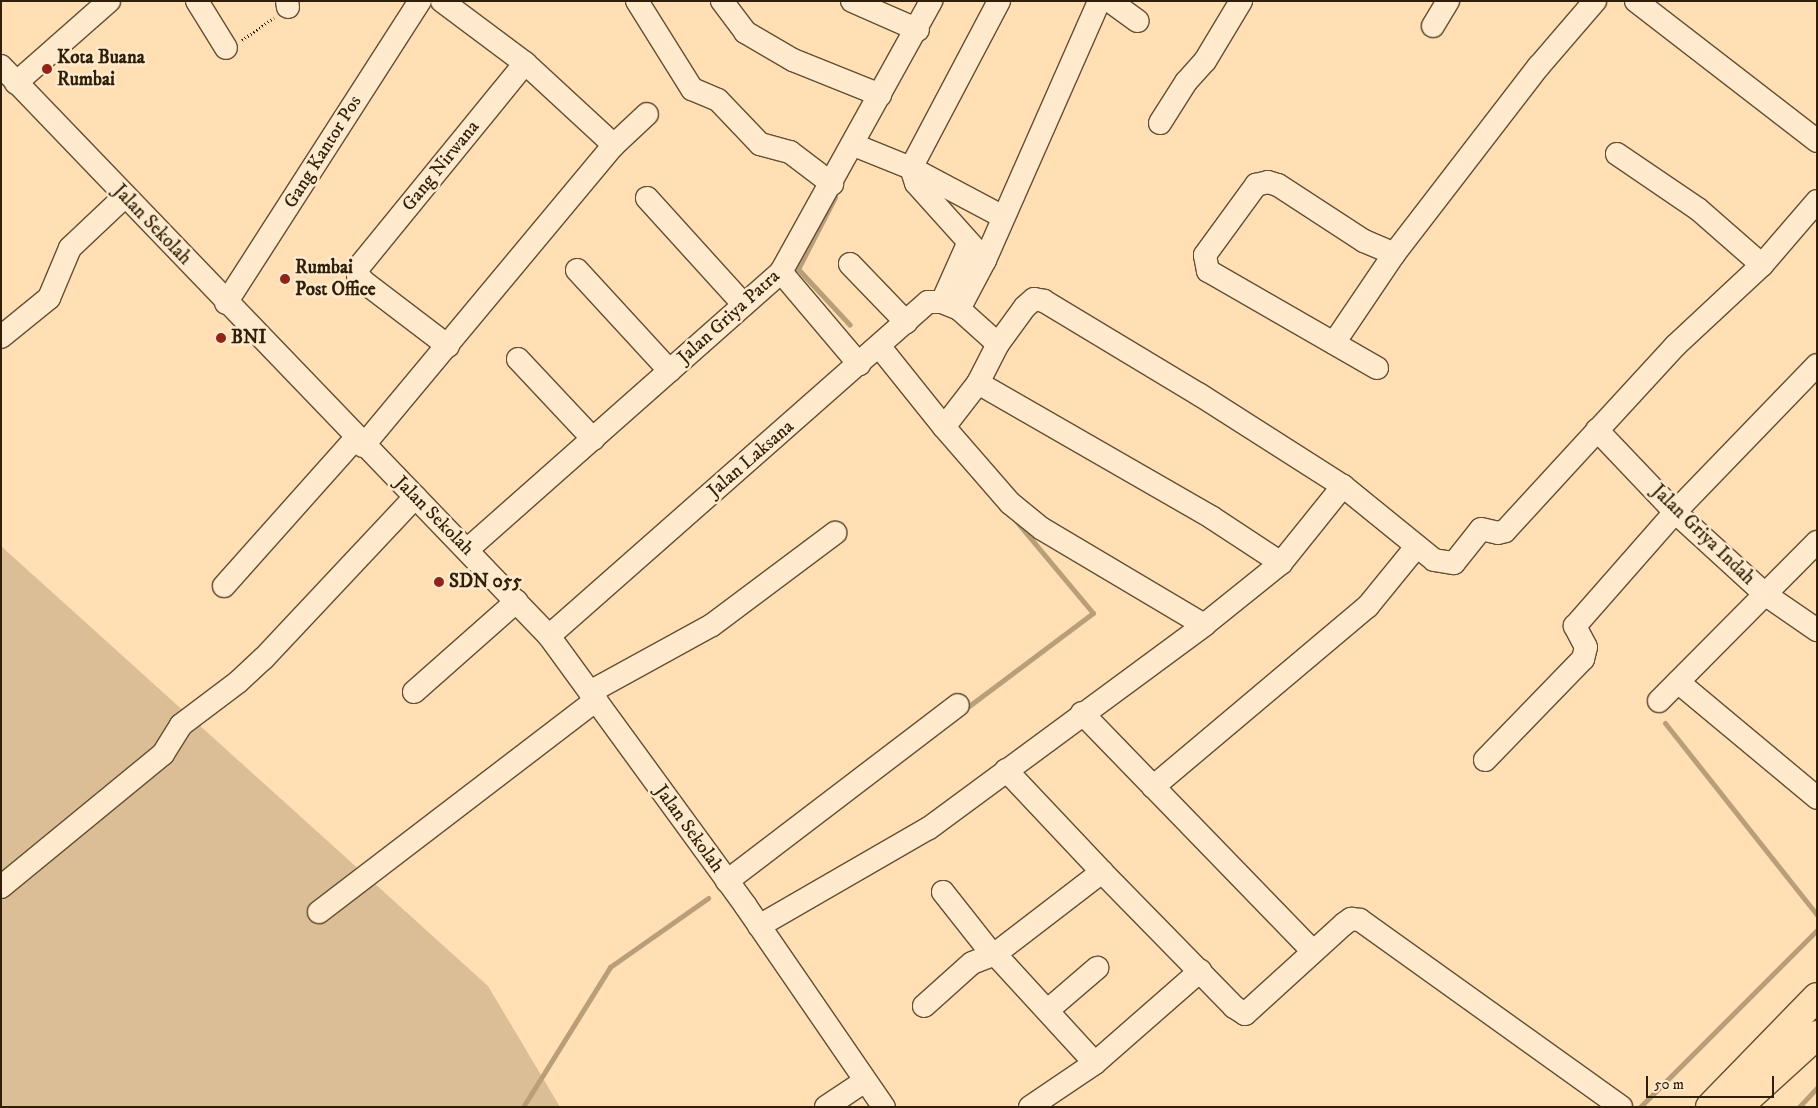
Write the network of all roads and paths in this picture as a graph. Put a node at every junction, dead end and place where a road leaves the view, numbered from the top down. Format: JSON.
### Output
{"nodes":[{"id":1,"x":109,"y":1,"type":"edge"},
{"id":2,"x":197,"y":1,"type":"edge"},
{"id":3,"x":420,"y":1,"type":"edge"},
{"id":4,"x":442,"y":1,"type":"edge"},
{"id":5,"x":636,"y":1,"type":"edge"},
{"id":6,"x":722,"y":1,"type":"edge"},
{"id":7,"x":852,"y":1,"type":"edge"},
{"id":8,"x":931,"y":1,"type":"edge"},
{"id":9,"x":998,"y":1,"type":"edge"},
{"id":10,"x":1099,"y":1,"type":"edge"},
{"id":11,"x":1110,"y":1,"type":"edge"},
{"id":12,"x":1241,"y":1,"type":"edge"},
{"id":13,"x":1448,"y":1,"type":"edge"},
{"id":14,"x":1595,"y":1,"type":"edge"},
{"id":15,"x":1636,"y":1,"type":"edge"},
{"id":16,"x":288,"y":4,"type":"edge"},
{"id":17,"x":1138,"y":22,"type":"dead end"},
{"id":18,"x":1433,"y":26,"type":"dead end"},
{"id":19,"x":918,"y":30,"type":"junction"},
{"id":20,"x":226,"y":48,"type":"joint"},
{"id":21,"x":525,"y":63,"type":"junction"},
{"id":22,"x":1,"y":66,"type":"edge"},
{"id":23,"x":16,"y":83,"type":"junction"},
{"id":24,"x":880,"y":95,"type":"junction"},
{"id":25,"x":647,"y":114,"type":"dead end"},
{"id":26,"x":1160,"y":122,"type":"dead end"},
{"id":27,"x":1817,"y":141,"type":"edge"},
{"id":28,"x":614,"y":145,"type":"junction"},
{"id":29,"x":860,"y":147,"type":"junction"},
{"id":30,"x":1617,"y":154,"type":"dead end"},
{"id":31,"x":911,"y":168,"type":"junction"},
{"id":32,"x":832,"y":184,"type":"junction"},
{"id":33,"x":124,"y":197,"type":"junction"},
{"id":34,"x":647,"y":198,"type":"dead end"},
{"id":35,"x":1817,"y":201,"type":"edge"},
{"id":36,"x":1003,"y":217,"type":"junction"},
{"id":37,"x":968,"y":244,"type":"junction"},
{"id":38,"x":1394,"y":254,"type":"junction"},
{"id":39,"x":985,"y":260,"type":"junction"},
{"id":40,"x":850,"y":264,"type":"dead end"},
{"id":41,"x":1762,"y":265,"type":"junction"},
{"id":42,"x":577,"y":270,"type":"dead end"},
{"id":43,"x":781,"y":272,"type":"junction"},
{"id":44,"x":226,"y":303,"type":"junction"},
{"id":45,"x":743,"y":304,"type":"junction"},
{"id":46,"x":951,"y":305,"type":"junction"},
{"id":47,"x":906,"y":322,"type":"junction"},
{"id":48,"x":1,"y":337,"type":"edge"},
{"id":49,"x":1334,"y":343,"type":"junction"},
{"id":50,"x":998,"y":344,"type":"junction"},
{"id":51,"x":448,"y":346,"type":"junction"},
{"id":52,"x":879,"y":346,"type":"junction"},
{"id":53,"x":518,"y":360,"type":"dead end"},
{"id":54,"x":859,"y":364,"type":"junction"},
{"id":55,"x":1817,"y":364,"type":"edge"},
{"id":56,"x":1377,"y":368,"type":"dead end"},
{"id":57,"x":670,"y":370,"type":"junction"},
{"id":58,"x":978,"y":383,"type":"junction"},
{"id":59,"x":944,"y":426,"type":"junction"},
{"id":60,"x":1597,"y":430,"type":"junction"},
{"id":61,"x":593,"y":439,"type":"junction"},
{"id":62,"x":359,"y":442,"type":"junction"},
{"id":63,"x":1343,"y":486,"type":"junction"},
{"id":64,"x":415,"y":497,"type":"junction"},
{"id":65,"x":1675,"y":512,"type":"junction"},
{"id":66,"x":835,"y":533,"type":"dead end"},
{"id":67,"x":1817,"y":542,"type":"edge"},
{"id":68,"x":1416,"y":546,"type":"junction"},
{"id":69,"x":468,"y":549,"type":"junction"},
{"id":70,"x":1281,"y":563,"type":"junction"},
{"id":71,"x":224,"y":586,"type":"dead end"},
{"id":72,"x":1766,"y":595,"type":"junction"},
{"id":73,"x":517,"y":601,"type":"junction"},
{"id":74,"x":1204,"y":625,"type":"junction"},
{"id":75,"x":1817,"y":630,"type":"edge"},
{"id":76,"x":549,"y":636,"type":"junction"},
{"id":77,"x":1678,"y":682,"type":"junction"},
{"id":78,"x":414,"y":692,"type":"dead end"},
{"id":79,"x":593,"y":696,"type":"junction"},
{"id":80,"x":1659,"y":701,"type":"dead end"},
{"id":81,"x":958,"y":705,"type":"dead end"},
{"id":82,"x":1082,"y":713,"type":"junction"},
{"id":83,"x":1484,"y":760,"type":"dead end"},
{"id":84,"x":1006,"y":770,"type":"junction"},
{"id":85,"x":1153,"y":787,"type":"junction"},
{"id":86,"x":1817,"y":798,"type":"edge"},
{"id":87,"x":1102,"y":872,"type":"junction"},
{"id":88,"x":728,"y":883,"type":"junction"},
{"id":89,"x":1,"y":887,"type":"edge"},
{"id":90,"x":943,"y":892,"type":"dead end"},
{"id":91,"x":319,"y":912,"type":"dead end"},
{"id":92,"x":759,"y":926,"type":"junction"},
{"id":93,"x":1313,"y":951,"type":"junction"},
{"id":94,"x":994,"y":954,"type":"junction"},
{"id":95,"x":1097,"y":968,"type":"dead end"},
{"id":96,"x":1200,"y":971,"type":"junction"},
{"id":97,"x":1817,"y":997,"type":"edge"},
{"id":98,"x":924,"y":1006,"type":"dead end"},
{"id":99,"x":1048,"y":1010,"type":"junction"},
{"id":100,"x":1817,"y":1035,"type":"edge"},
{"id":101,"x":1095,"y":1063,"type":"junction"},
{"id":102,"x":866,"y":1081,"type":"junction"},
{"id":103,"x":826,"y":1107,"type":"edge"},
{"id":104,"x":884,"y":1107,"type":"edge"},
{"id":105,"x":1030,"y":1107,"type":"edge"},
{"id":106,"x":1621,"y":1107,"type":"edge"},
{"id":107,"x":1710,"y":1107,"type":"edge"},
{"id":108,"x":1738,"y":1107,"type":"edge"}],
"edges":[{"from":1,"to":23,"type":"street"},
{"from":2,"to":20,"type":"street"},
{"from":3,"to":44,"type":"street","name":"Gang Kantor Pos"},
{"from":4,"to":21,"type":"street"},
{"from":5,"to":32,"type":"street"},
{"from":6,"to":24,"type":"street"},
{"from":7,"to":19,"type":"street"},
{"from":8,"to":19,"type":"street","name":"Jalan Griya Patra"},
{"from":9,"to":31,"type":"street"},
{"from":10,"to":36,"type":"street"},
{"from":11,"to":17,"type":"street"},
{"from":12,"to":26,"type":"street"},
{"from":13,"to":18,"type":"street"},
{"from":14,"to":38,"type":"street"},
{"from":15,"to":27,"type":"street"},
{"from":16,"to":20,"type":"path"},
{"from":19,"to":24,"type":"street","name":"Jalan Griya Patra"},
{"from":21,"to":28,"type":"street"},
{"from":21,"to":51,"type":"street","name":"Gang Nirwana"},
{"from":22,"to":23,"type":"street","name":"Jalan Sekolah"},
{"from":23,"to":33,"type":"street","name":"Jalan Sekolah"},
{"from":24,"to":29,"type":"street","name":"Jalan Griya Patra"},
{"from":25,"to":28,"type":"street"},
{"from":28,"to":51,"type":"street"},
{"from":29,"to":31,"type":"street"},
{"from":29,"to":32,"type":"street","name":"Jalan Griya Patra"},
{"from":30,"to":41,"type":"street"},
{"from":31,"to":36,"type":"street"},
{"from":31,"to":37,"type":"street"},
{"from":32,"to":43,"type":"street","name":"Jalan Griya Patra"},
{"from":33,"to":44,"type":"street","name":"Jalan Sekolah"},
{"from":33,"to":48,"type":"street"},
{"from":34,"to":45,"type":"street"},
{"from":35,"to":41,"type":"street"},
{"from":36,"to":39,"type":"street"},
{"from":37,"to":39,"type":"street"},
{"from":37,"to":46,"type":"street"},
{"from":38,"to":49,"type":"street"},
{"from":38,"to":49,"type":"street"},
{"from":39,"to":46,"type":"street"},
{"from":40,"to":47,"type":"street"},
{"from":41,"to":60,"type":"street"},
{"from":42,"to":57,"type":"street"},
{"from":43,"to":45,"type":"street","name":"Jalan Griya Patra"},
{"from":43,"to":54,"type":"street"},
{"from":44,"to":62,"type":"street","name":"Jalan Sekolah"},
{"from":45,"to":57,"type":"street","name":"Jalan Griya Patra"},
{"from":46,"to":47,"type":"street","name":"Jalan Laksana"},
{"from":46,"to":50,"type":"street"},
{"from":47,"to":52,"type":"street","name":"Jalan Laksana"},
{"from":49,"to":56,"type":"street"},
{"from":50,"to":58,"type":"street"},
{"from":50,"to":63,"type":"street"},
{"from":51,"to":62,"type":"street"},
{"from":52,"to":54,"type":"street","name":"Jalan Laksana"},
{"from":52,"to":59,"type":"street"},
{"from":53,"to":61,"type":"street"},
{"from":54,"to":76,"type":"street","name":"Jalan Laksana"},
{"from":55,"to":65,"type":"street"},
{"from":57,"to":61,"type":"street","name":"Jalan Griya Patra"},
{"from":58,"to":59,"type":"street"},
{"from":58,"to":70,"type":"street"},
{"from":59,"to":74,"type":"street"},
{"from":60,"to":65,"type":"street","name":"Jalan Griya Indah"},
{"from":60,"to":68,"type":"street"},
{"from":61,"to":69,"type":"street","name":"Jalan Griya Patra"},
{"from":62,"to":64,"type":"street","name":"Jalan Sekolah"},
{"from":62,"to":71,"type":"street"},
{"from":63,"to":68,"type":"street"},
{"from":63,"to":70,"type":"street"},
{"from":64,"to":69,"type":"street","name":"Jalan Sekolah"},
{"from":64,"to":89,"type":"street"},
{"from":65,"to":72,"type":"street","name":"Jalan Griya Indah"},
{"from":65,"to":83,"type":"street"},
{"from":66,"to":79,"type":"street"},
{"from":67,"to":72,"type":"street"},
{"from":68,"to":85,"type":"street"},
{"from":69,"to":73,"type":"street","name":"Jalan Sekolah"},
{"from":70,"to":74,"type":"street"},
{"from":72,"to":75,"type":"street","name":"Jalan Griya Indah"},
{"from":72,"to":77,"type":"street"},
{"from":73,"to":76,"type":"street","name":"Jalan Sekolah"},
{"from":73,"to":78,"type":"street"},
{"from":74,"to":82,"type":"street"},
{"from":76,"to":79,"type":"street","name":"Jalan Sekolah"},
{"from":77,"to":80,"type":"street"},
{"from":77,"to":86,"type":"street"},
{"from":79,"to":88,"type":"street","name":"Jalan Sekolah"},
{"from":79,"to":91,"type":"street"},
{"from":81,"to":88,"type":"street"},
{"from":82,"to":84,"type":"street"},
{"from":82,"to":85,"type":"street"},
{"from":84,"to":87,"type":"street"},
{"from":84,"to":92,"type":"street"},
{"from":85,"to":93,"type":"street"},
{"from":87,"to":94,"type":"street"},
{"from":87,"to":96,"type":"street"},
{"from":88,"to":92,"type":"street","name":"Jalan Sekolah"},
{"from":90,"to":94,"type":"street"},
{"from":92,"to":102,"type":"street","name":"Jalan Sekolah"},
{"from":93,"to":96,"type":"street"},
{"from":93,"to":106,"type":"street"},
{"from":94,"to":98,"type":"street"},
{"from":94,"to":99,"type":"street"},
{"from":95,"to":99,"type":"street"},
{"from":96,"to":101,"type":"street"},
{"from":97,"to":107,"type":"main road"},
{"from":99,"to":101,"type":"street"},
{"from":100,"to":108,"type":"main road"},
{"from":101,"to":105,"type":"street"},
{"from":102,"to":103,"type":"street"},
{"from":102,"to":104,"type":"street","name":"Jalan Sekolah"}]}
